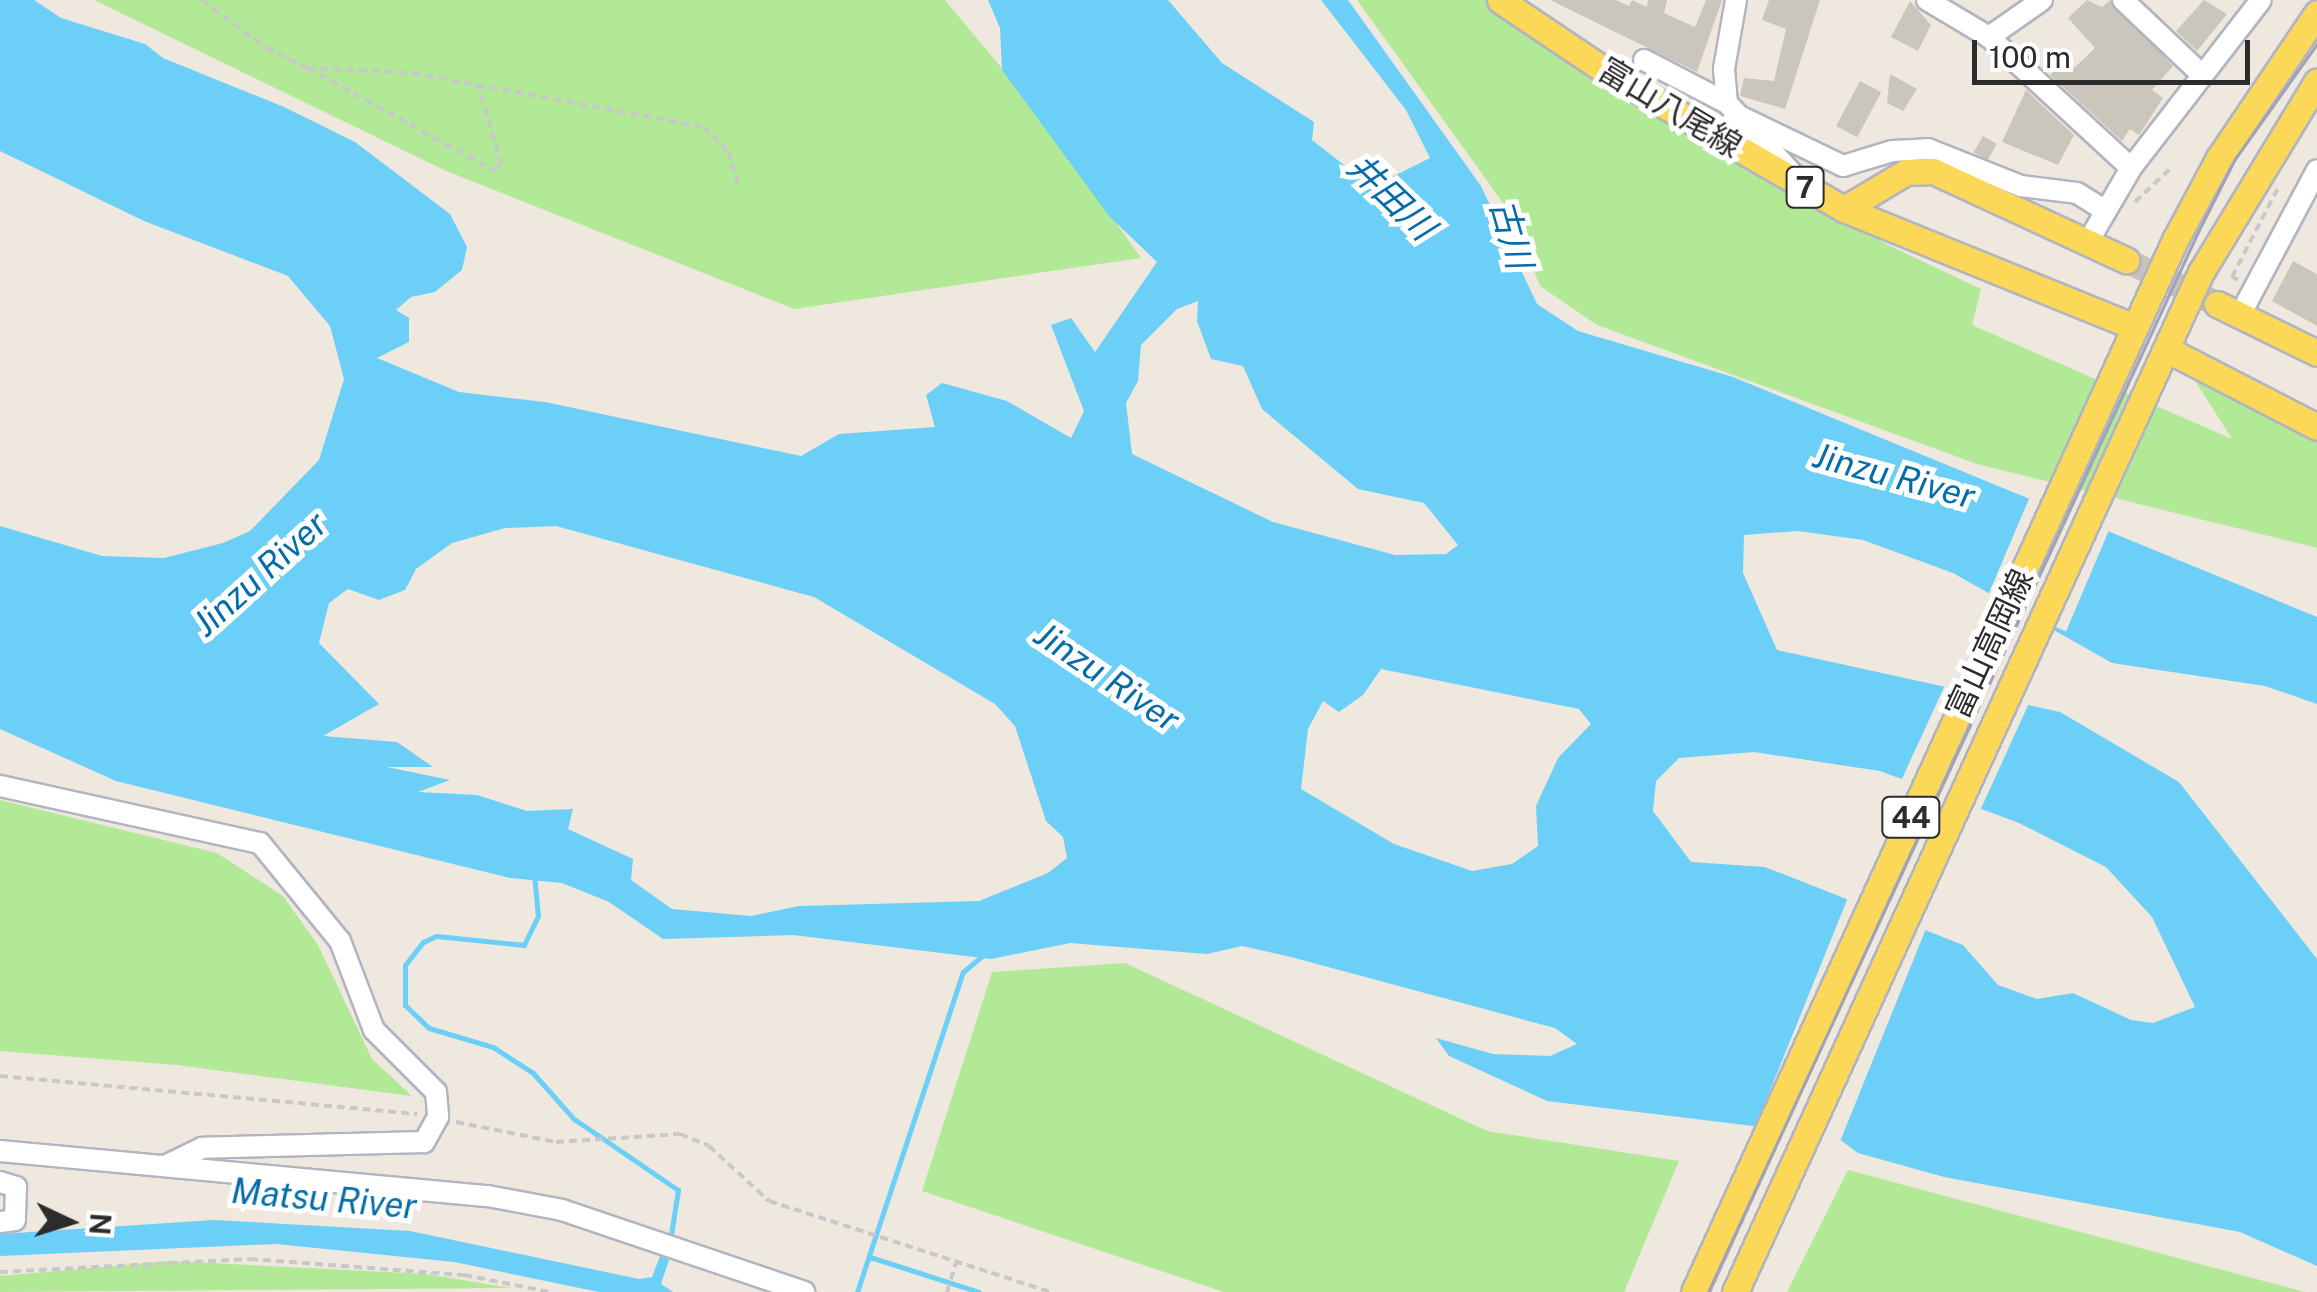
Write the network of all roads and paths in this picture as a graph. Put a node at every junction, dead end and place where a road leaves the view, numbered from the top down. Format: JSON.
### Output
{"nodes":[{"id":1,"x":202,"y":0,"type":"edge"},
{"id":2,"x":1500,"y":0,"type":"edge"},
{"id":3,"x":1736,"y":0,"type":"edge"},
{"id":4,"x":1927,"y":0,"type":"edge"},
{"id":5,"x":2042,"y":0,"type":"edge"},
{"id":6,"x":2123,"y":0,"type":"edge"},
{"id":7,"x":2261,"y":0,"type":"edge"},
{"id":8,"x":2317,"y":13,"type":"edge"},
{"id":9,"x":1990,"y":38,"type":"junction"},
{"id":10,"x":1644,"y":60,"type":"dead end"},
{"id":11,"x":307,"y":68,"type":"junction"},
{"id":12,"x":2200,"y":74,"type":"junction"},
{"id":13,"x":2317,"y":80,"type":"edge"},
{"id":14,"x":478,"y":84,"type":"junction"},
{"id":15,"x":1731,"y":109,"type":"junction"},
{"id":16,"x":2172,"y":167,"type":"dead end"},
{"id":17,"x":2131,"y":168,"type":"junction"},
{"id":18,"x":2316,"y":175,"type":"edge"},
{"id":19,"x":1805,"y":187,"type":"junction"},
{"id":20,"x":739,"y":188,"type":"dead end"},
{"id":21,"x":2131,"y":206,"type":"dead end"},
{"id":22,"x":1844,"y":209,"type":"junction"},
{"id":23,"x":2106,"y":211,"type":"junction"},
{"id":24,"x":2089,"y":240,"type":"junction"},
{"id":25,"x":2126,"y":260,"type":"tunnel mouth"},
{"id":26,"x":2228,"y":309,"type":"joint"},
{"id":27,"x":2131,"y":334,"type":"junction"},
{"id":28,"x":2317,"y":352,"type":"edge"},
{"id":29,"x":2164,"y":354,"type":"junction"},
{"id":30,"x":2317,"y":427,"type":"edge"},
{"id":31,"x":0,"y":786,"type":"edge"},
{"id":32,"x":0,"y":1076,"type":"edge"},
{"id":33,"x":438,"y":1117,"type":"junction"},
{"id":34,"x":0,"y":1151,"type":"edge"},
{"id":35,"x":167,"y":1165,"type":"junction"},
{"id":36,"x":0,"y":1182,"type":"edge"},
{"id":37,"x":0,"y":1222,"type":"edge"},
{"id":38,"x":956,"y":1263,"type":"junction"},
{"id":39,"x":0,"y":1272,"type":"edge"},
{"id":40,"x":550,"y":1292,"type":"edge"},
{"id":41,"x":804,"y":1292,"type":"edge"},
{"id":42,"x":947,"y":1292,"type":"edge"},
{"id":43,"x":1050,"y":1292,"type":"edge"},
{"id":44,"x":1694,"y":1292,"type":"edge"},
{"id":45,"x":1735,"y":1292,"type":"edge"}],
"edges":[{"from":1,"to":11,"type":"path"},
{"from":2,"to":19,"type":"main road","name":"富山八尾線","number":"7"},
{"from":3,"to":15,"type":"street"},
{"from":4,"to":9,"type":"street"},
{"from":5,"to":9,"type":"street"},
{"from":6,"to":12,"type":"street"},
{"from":7,"to":12,"type":"street"},
{"from":8,"to":27,"type":"main road","name":"富山高岡線","number":"44"},
{"from":9,"to":17,"type":"street"},
{"from":10,"to":15,"type":"street"},
{"from":11,"to":14,"type":"path"},
{"from":11,"to":14,"type":"path"},
{"from":12,"to":17,"type":"street"},
{"from":13,"to":29,"type":"main road","name":"富山高岡線","number":"44"},
{"from":14,"to":20,"type":"path"},
{"from":15,"to":19,"type":"street"},
{"from":15,"to":23,"type":"street"},
{"from":16,"to":21,"type":"path"},
{"from":17,"to":23,"type":"street"},
{"from":18,"to":26,"type":"street"},
{"from":19,"to":22,"type":"main road","name":"富山八尾線","number":"7"},
{"from":22,"to":24,"type":"main road","number":"7"},
{"from":22,"to":27,"type":"main road","name":"富山八尾線","number":"7"},
{"from":23,"to":24,"type":"street"},
{"from":24,"to":25,"type":"main road","number":"7"},
{"from":26,"to":28,"type":"main road"},
{"from":27,"to":44,"type":"main road","name":"富山高岡線","number":"44"},
{"from":29,"to":30,"type":"main road"},
{"from":29,"to":45,"type":"main road","name":"富山高岡線","number":"44"},
{"from":31,"to":33,"type":"street"},
{"from":32,"to":33,"type":"path"},
{"from":33,"to":35,"type":"street"},
{"from":33,"to":38,"type":"path"},
{"from":34,"to":35,"type":"street"},
{"from":35,"to":41,"type":"street"},
{"from":36,"to":37,"type":"street"},
{"from":38,"to":42,"type":"path"},
{"from":38,"to":43,"type":"path"},
{"from":39,"to":40,"type":"path"}]}
